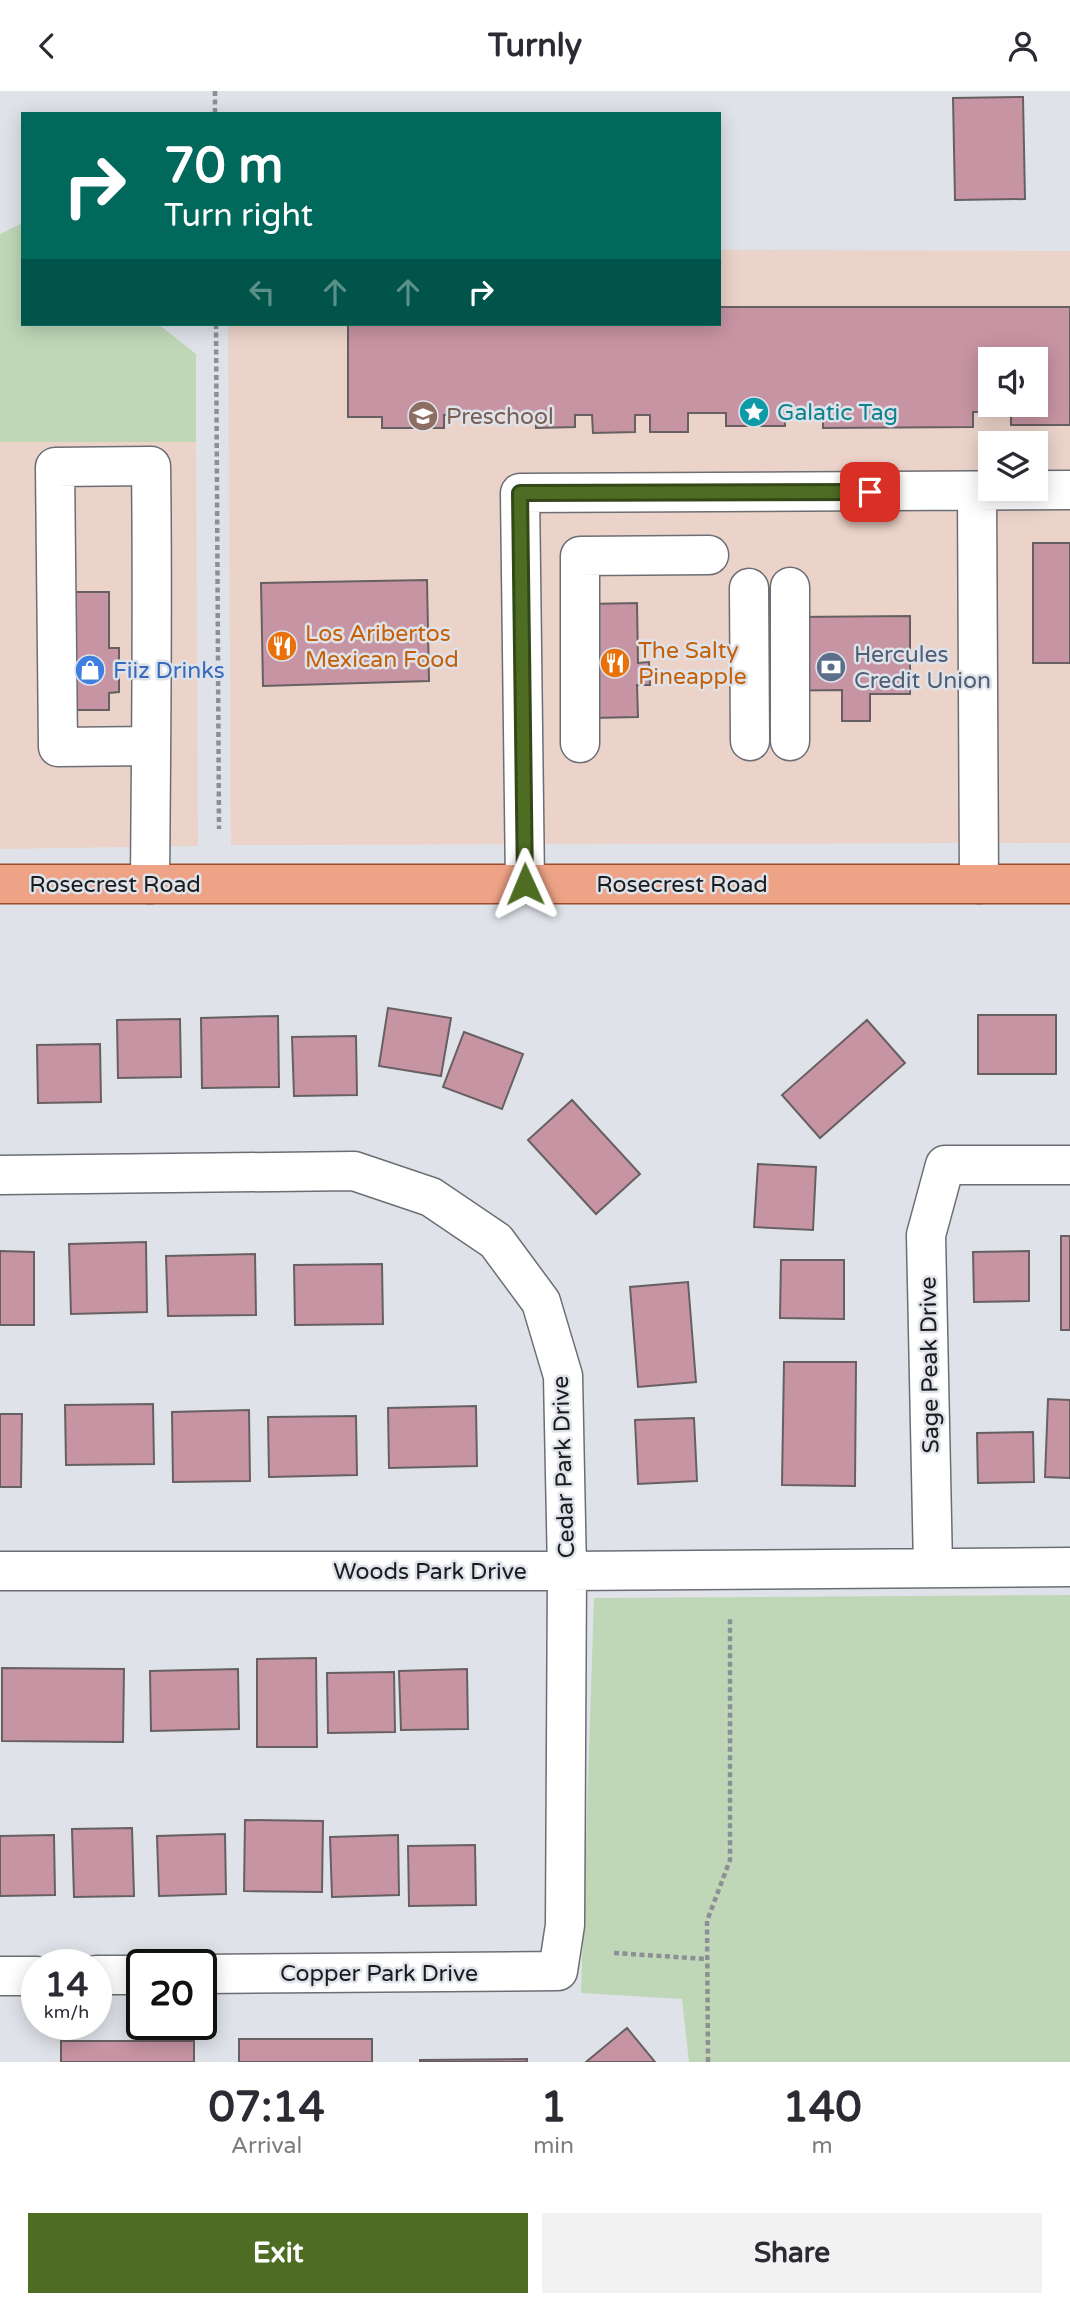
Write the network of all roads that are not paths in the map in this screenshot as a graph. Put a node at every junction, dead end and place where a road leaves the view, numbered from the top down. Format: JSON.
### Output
{"nodes":[{"id":1,"x":1070,"y":490,"type":"edge"},
{"id":2,"x":977,"y":491,"type":"junction"},
{"id":3,"x":709,"y":555,"type":"dead end"},
{"id":4,"x":770,"y":588,"type":"dead end"},
{"id":5,"x":770,"y":741,"type":"dead end"},
{"id":6,"x":580,"y":743,"type":"dead end"},
{"id":7,"x":151,"y":746,"type":"junction"},
{"id":8,"x":0,"y":884,"type":"edge"},
{"id":9,"x":150,"y":884,"type":"junction"},
{"id":10,"x":525,"y":884,"type":"junction"},
{"id":11,"x":979,"y":884,"type":"junction"},
{"id":12,"x":1070,"y":884,"type":"edge"},
{"id":13,"x":1070,"y":1165,"type":"edge"},
{"id":14,"x":0,"y":1175,"type":"edge"},
{"id":15,"x":933,"y":1567,"type":"junction"},
{"id":16,"x":1070,"y":1567,"type":"edge"},
{"id":17,"x":0,"y":1571,"type":"edge"},
{"id":18,"x":566,"y":1571,"type":"junction"},
{"id":19,"x":558,"y":1972,"type":"joint"},
{"id":20,"x":217,"y":1975,"type":"edge"},
{"id":21,"x":0,"y":1976,"type":"edge"},
{"id":22,"x":21,"y":1976,"type":"edge"}],
"edges":[{"from":1,"to":2,"type":"street"},
{"from":2,"to":10,"type":"street"},
{"from":2,"to":11,"type":"street"},
{"from":3,"to":6,"type":"street"},
{"from":4,"to":5,"type":"street"},
{"from":7,"to":7,"type":"street"},
{"from":7,"to":9,"type":"street"},
{"from":8,"to":9,"type":"main road","name":"Rosecrest Road"},
{"from":9,"to":10,"type":"main road","name":"Rosecrest Road"},
{"from":10,"to":11,"type":"main road","name":"Rosecrest Road"},
{"from":11,"to":12,"type":"main road","name":"Rosecrest Road"},
{"from":13,"to":15,"type":"street","name":"Sage Peak Drive"},
{"from":14,"to":18,"type":"street","name":"Cedar Park Drive"},
{"from":15,"to":16,"type":"street","name":"Woods Park Drive"},
{"from":15,"to":18,"type":"street","name":"Woods Park Drive"},
{"from":17,"to":18,"type":"street","name":"Woods Park Drive"},
{"from":18,"to":19,"type":"street","name":"Cedar Park Drive"},
{"from":19,"to":20,"type":"street","name":"Copper Park Drive"},
{"from":21,"to":22,"type":"street"}]}
